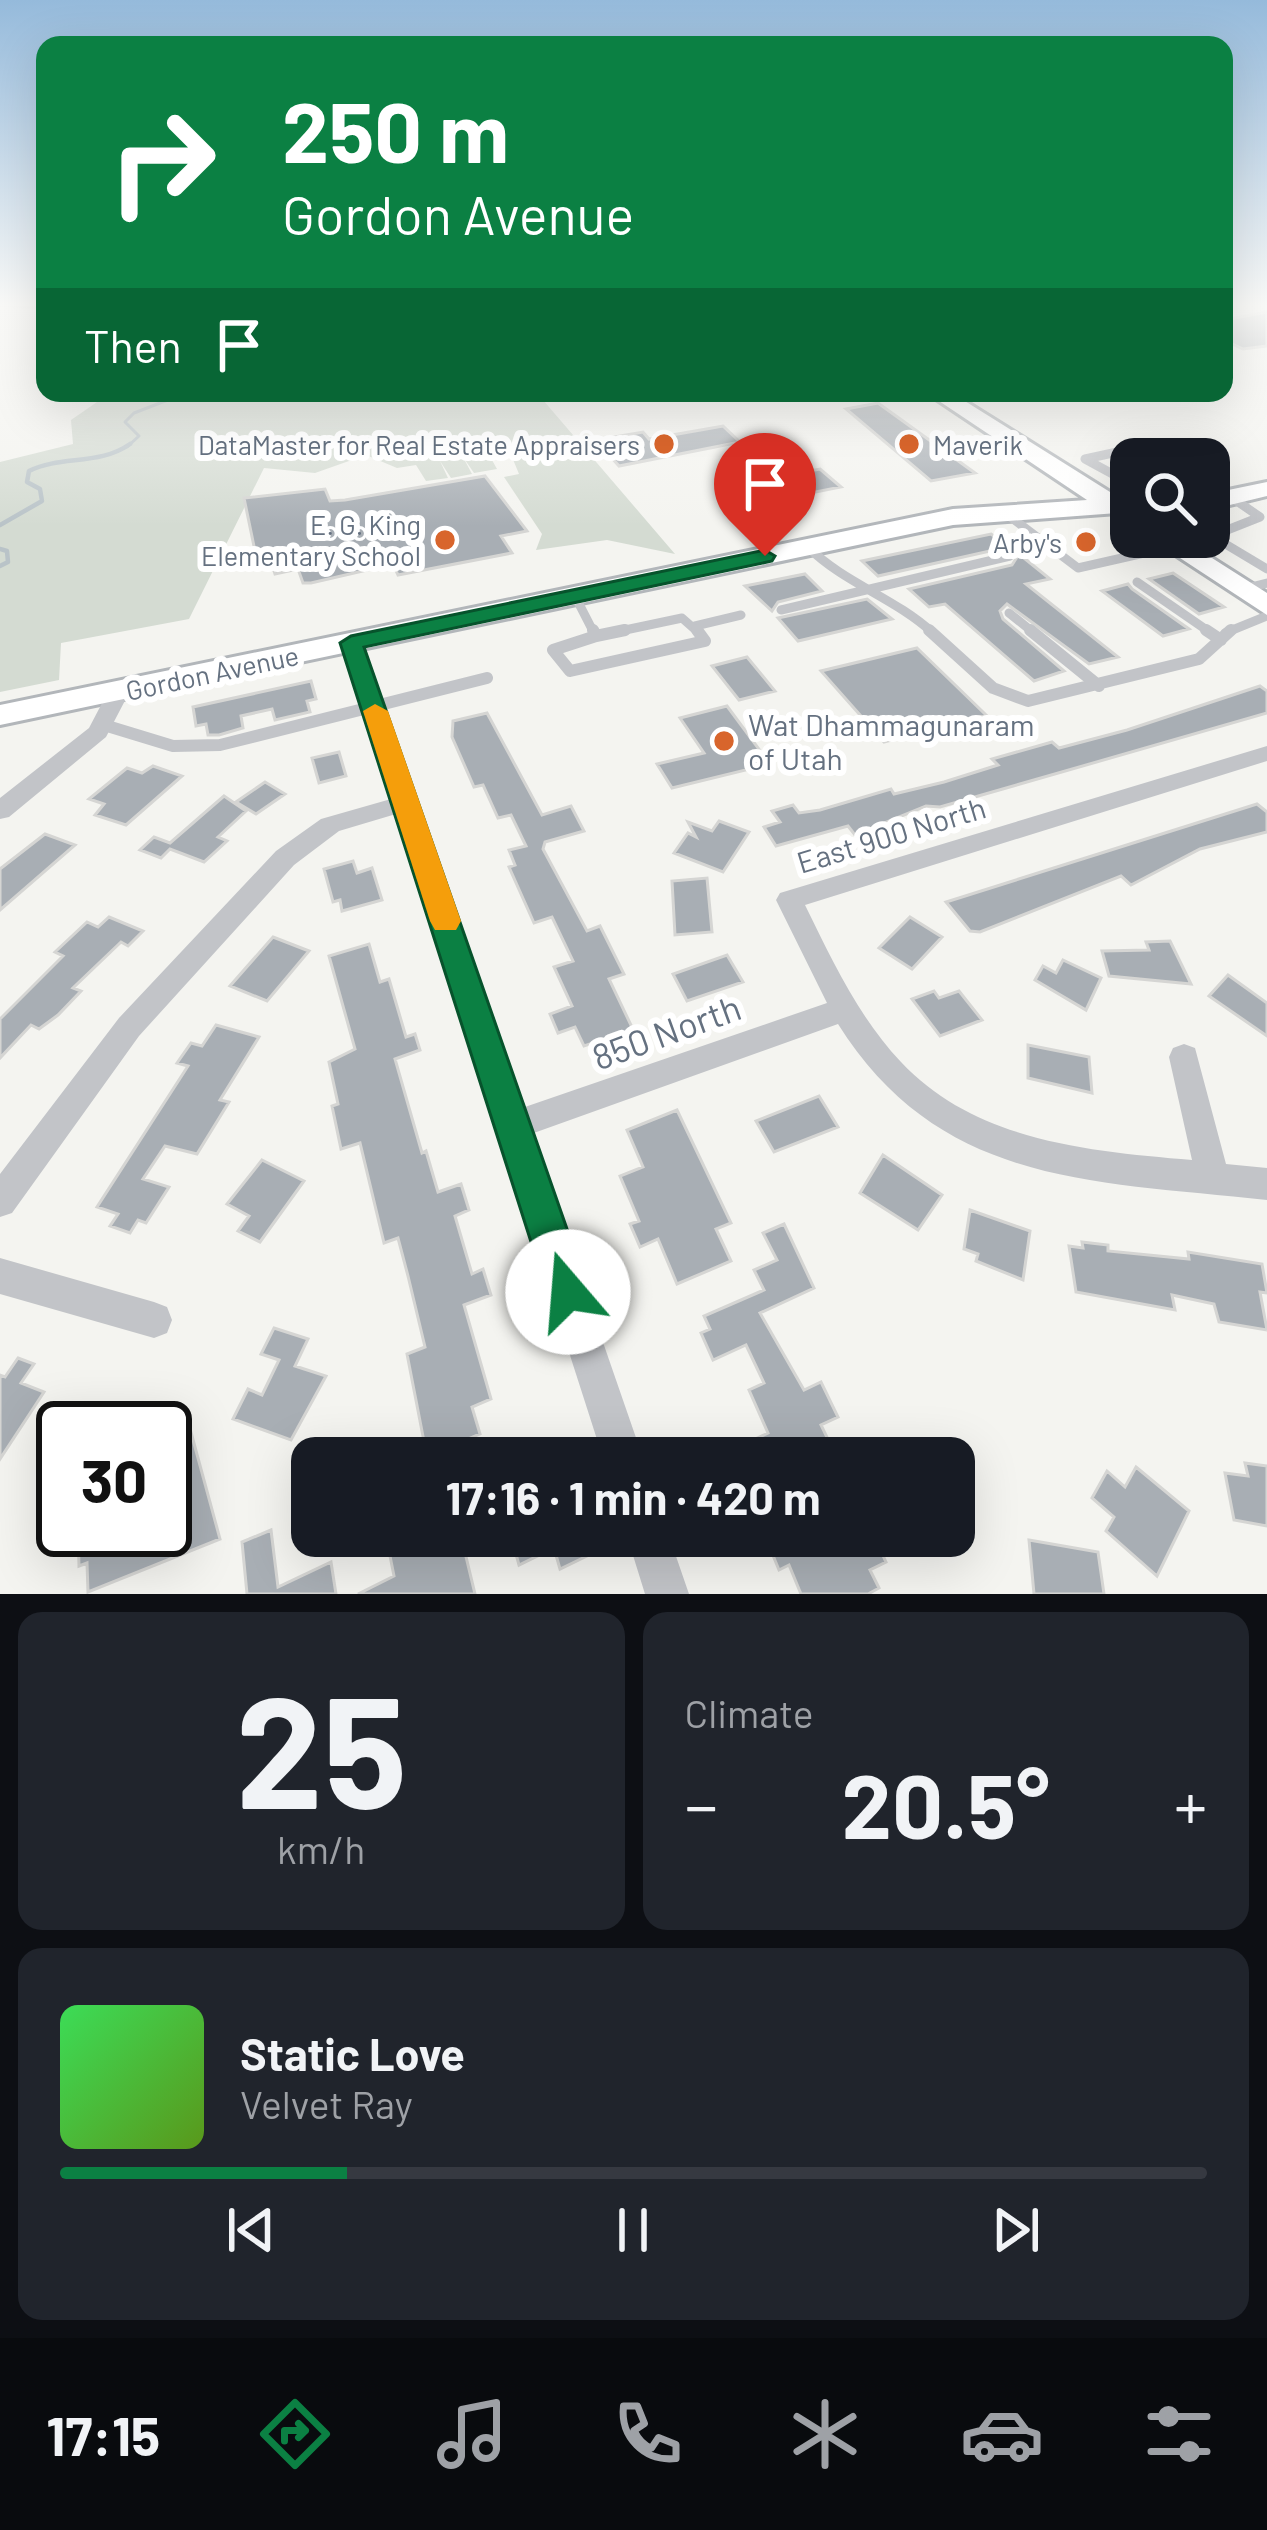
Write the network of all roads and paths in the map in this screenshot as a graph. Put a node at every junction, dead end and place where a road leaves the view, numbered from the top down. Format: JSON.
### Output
{"nodes":[{"id":1,"x":952,"y":402,"type":"edge"},
{"id":2,"x":1110,"y":453,"type":"edge"},
{"id":3,"x":1084,"y":459,"type":"junction"},
{"id":4,"x":1051,"y":466,"type":"junction"},
{"id":5,"x":1110,"y":473,"type":"edge"},
{"id":6,"x":1267,"y":489,"type":"edge"},
{"id":7,"x":1230,"y":499,"type":"edge"},
{"id":8,"x":1110,"y":500,"type":"edge"},
{"id":9,"x":1230,"y":508,"type":"edge"},
{"id":10,"x":1110,"y":509,"type":"edge"},
{"id":11,"x":1003,"y":512,"type":"junction"},
{"id":12,"x":1230,"y":529,"type":"edge"},
{"id":13,"x":1230,"y":547,"type":"edge"},
{"id":14,"x":808,"y":548,"type":"junction"},
{"id":15,"x":1010,"y":556,"type":"dead end"},
{"id":16,"x":1111,"y":558,"type":"edge"},
{"id":17,"x":1203,"y":558,"type":"edge"},
{"id":18,"x":1267,"y":569,"type":"edge"},
{"id":19,"x":1137,"y":582,"type":"dead end"},
{"id":20,"x":1254,"y":586,"type":"edge"},
{"id":21,"x":868,"y":590,"type":"junction"},
{"id":22,"x":575,"y":596,"type":"junction"},
{"id":23,"x":1267,"y":606,"type":"edge"},
{"id":24,"x":781,"y":610,"type":"dead end"},
{"id":25,"x":1010,"y":613,"type":"dead end"},
{"id":26,"x":741,"y":615,"type":"dead end"},
{"id":27,"x":1267,"y":616,"type":"edge"},
{"id":28,"x":695,"y":626,"type":"junction"},
{"id":29,"x":596,"y":636,"type":"junction"},
{"id":30,"x":1221,"y":640,"type":"junction"},
{"id":31,"x":351,"y":643,"type":"junction"},
{"id":32,"x":487,"y":678,"type":"dead end"},
{"id":33,"x":1099,"y":686,"type":"junction"},
{"id":34,"x":119,"y":691,"type":"junction"},
{"id":35,"x":373,"y":706,"type":"junction"},
{"id":36,"x":0,"y":715,"type":"edge"},
{"id":37,"x":104,"y":725,"type":"junction"},
{"id":38,"x":1267,"y":753,"type":"edge"},
{"id":39,"x":406,"y":803,"type":"junction"},
{"id":40,"x":0,"y":811,"type":"edge"},
{"id":41,"x":845,"y":1009,"type":"junction"},
{"id":42,"x":1184,"y":1057,"type":"dead end"},
{"id":43,"x":513,"y":1126,"type":"junction"},
{"id":44,"x":1213,"y":1177,"type":"junction"},
{"id":45,"x":1267,"y":1184,"type":"edge"},
{"id":46,"x":0,"y":1201,"type":"edge"},
{"id":47,"x":0,"y":1276,"type":"edge"},
{"id":48,"x":154,"y":1320,"type":"dead end"},
{"id":49,"x":615,"y":1437,"type":"edge"},
{"id":50,"x":655,"y":1557,"type":"edge"},
{"id":51,"x":667,"y":1594,"type":"edge"}],
"edges":[{"from":1,"to":4,"type":"main road"},
{"from":2,"to":3,"type":"lane"},
{"from":3,"to":4,"type":"lane"},
{"from":3,"to":5,"type":"lane"},
{"from":4,"to":8,"type":"main road"},
{"from":6,"to":7,"type":"main road"},
{"from":9,"to":12,"type":"lane"},
{"from":10,"to":11,"type":"main road","name":"Gordon Avenue"},
{"from":11,"to":14,"type":"main road","name":"Gordon Avenue"},
{"from":11,"to":16,"type":"lane"},
{"from":13,"to":18,"type":"lane"},
{"from":14,"to":21,"type":"lane"},
{"from":14,"to":22,"type":"main road","name":"Gordon Avenue"},
{"from":15,"to":21,"type":"lane"},
{"from":17,"to":20,"type":"main road"},
{"from":19,"to":30,"type":"lane"},
{"from":20,"to":23,"type":"main road"},
{"from":21,"to":24,"type":"lane"},
{"from":21,"to":33,"type":"lane"},
{"from":22,"to":29,"type":"lane"},
{"from":22,"to":31,"type":"main road","name":"Gordon Avenue"},
{"from":25,"to":33,"type":"lane"},
{"from":26,"to":28,"type":"lane"},
{"from":27,"to":30,"type":"lane"},
{"from":28,"to":29,"type":"lane"},
{"from":28,"to":29,"type":"lane"},
{"from":30,"to":33,"type":"lane"},
{"from":31,"to":34,"type":"main road","name":"Gordon Avenue"},
{"from":31,"to":35,"type":"street"},
{"from":32,"to":35,"type":"lane"},
{"from":34,"to":36,"type":"main road","name":"Gordon Avenue"},
{"from":34,"to":37,"type":"street"},
{"from":35,"to":37,"type":"lane"},
{"from":35,"to":39,"type":"street"},
{"from":37,"to":40,"type":"street"},
{"from":38,"to":41,"type":"street","name":"East 900 North"},
{"from":39,"to":43,"type":"street"},
{"from":39,"to":46,"type":"street"},
{"from":41,"to":43,"type":"street","name":"850 North"},
{"from":41,"to":44,"type":"street"},
{"from":42,"to":44,"type":"street"},
{"from":43,"to":49,"type":"street"},
{"from":44,"to":45,"type":"street"},
{"from":47,"to":48,"type":"street"},
{"from":50,"to":51,"type":"street"}]}
